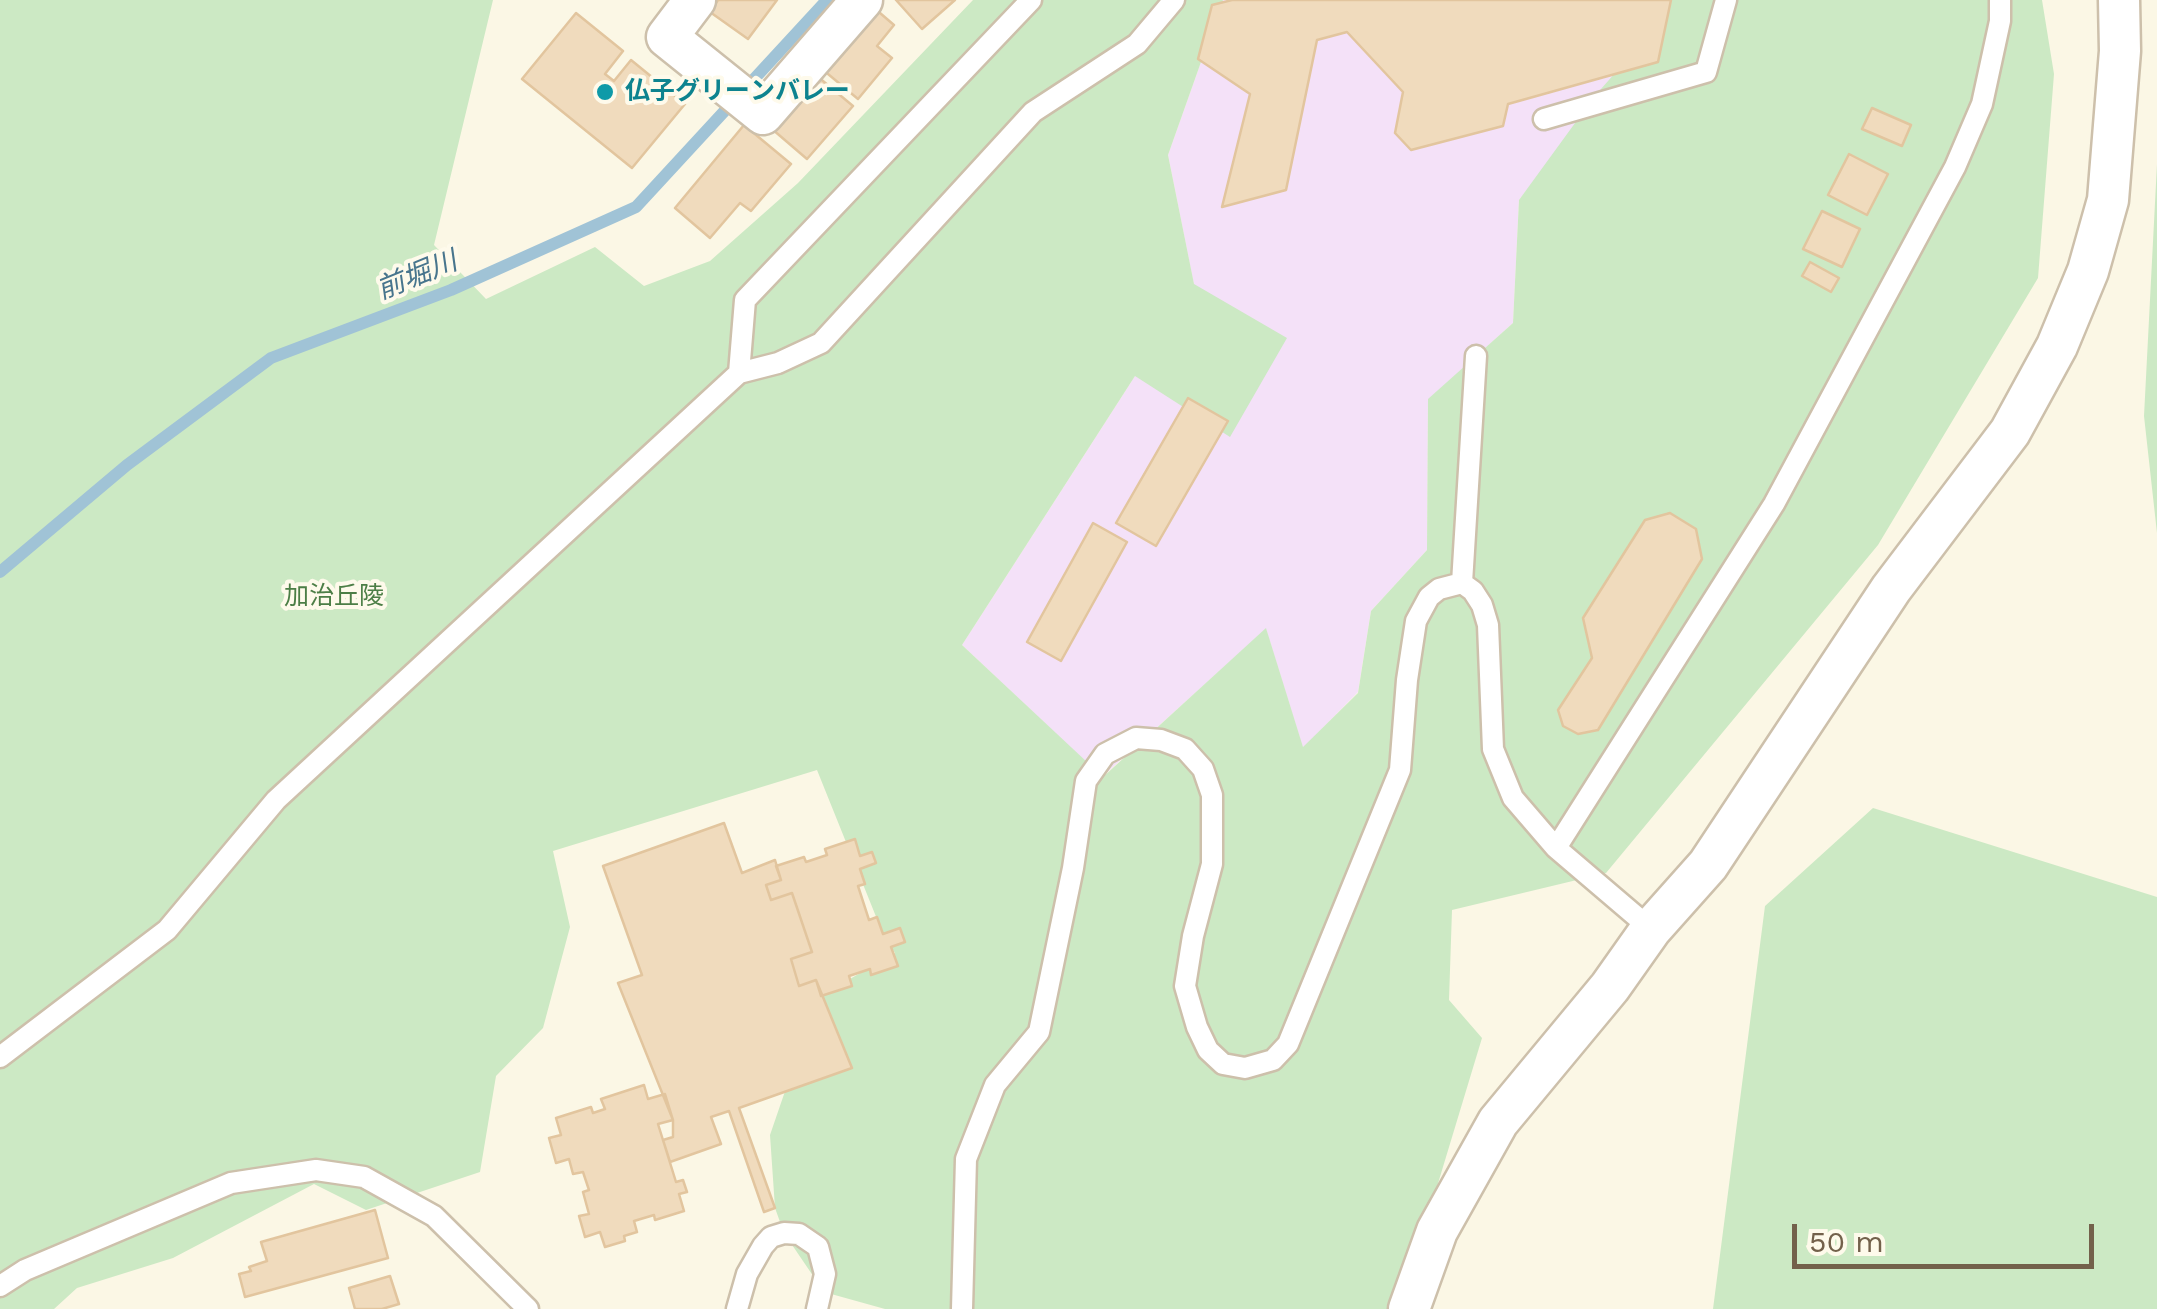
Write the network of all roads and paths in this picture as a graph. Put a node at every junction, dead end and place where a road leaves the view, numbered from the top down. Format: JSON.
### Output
{"nodes":[{"id":1,"x":696,"y":0,"type":"edge"},
{"id":2,"x":862,"y":0,"type":"edge"},
{"id":3,"x":1031,"y":0,"type":"edge"},
{"id":4,"x":1174,"y":0,"type":"edge"},
{"id":5,"x":1726,"y":0,"type":"edge"},
{"id":6,"x":2000,"y":0,"type":"edge"},
{"id":7,"x":2118,"y":0,"type":"edge"},
{"id":8,"x":1544,"y":119,"type":"dead end"},
{"id":9,"x":1476,"y":356,"type":"dead end"},
{"id":10,"x":739,"y":373,"type":"junction"},
{"id":11,"x":1462,"y":583,"type":"junction"},
{"id":12,"x":1556,"y":848,"type":"junction"},
{"id":13,"x":1652,"y":929,"type":"junction"},
{"id":14,"x":0,"y":1057,"type":"edge"},
{"id":15,"x":0,"y":1286,"type":"edge"},
{"id":16,"x":528,"y":1309,"type":"edge"},
{"id":17,"x":737,"y":1309,"type":"edge"},
{"id":18,"x":817,"y":1309,"type":"edge"},
{"id":19,"x":962,"y":1309,"type":"edge"},
{"id":20,"x":1409,"y":1309,"type":"edge"}],
"edges":[{"from":1,"to":2,"type":"street"},
{"from":3,"to":10,"type":"lane"},
{"from":4,"to":10,"type":"lane"},
{"from":5,"to":8,"type":"lane"},
{"from":6,"to":12,"type":"lane"},
{"from":7,"to":13,"type":"street"},
{"from":9,"to":11,"type":"lane"},
{"from":10,"to":14,"type":"lane"},
{"from":11,"to":12,"type":"lane"},
{"from":11,"to":19,"type":"lane"},
{"from":12,"to":13,"type":"lane"},
{"from":13,"to":20,"type":"street"},
{"from":15,"to":16,"type":"lane"},
{"from":17,"to":18,"type":"lane"}]}
